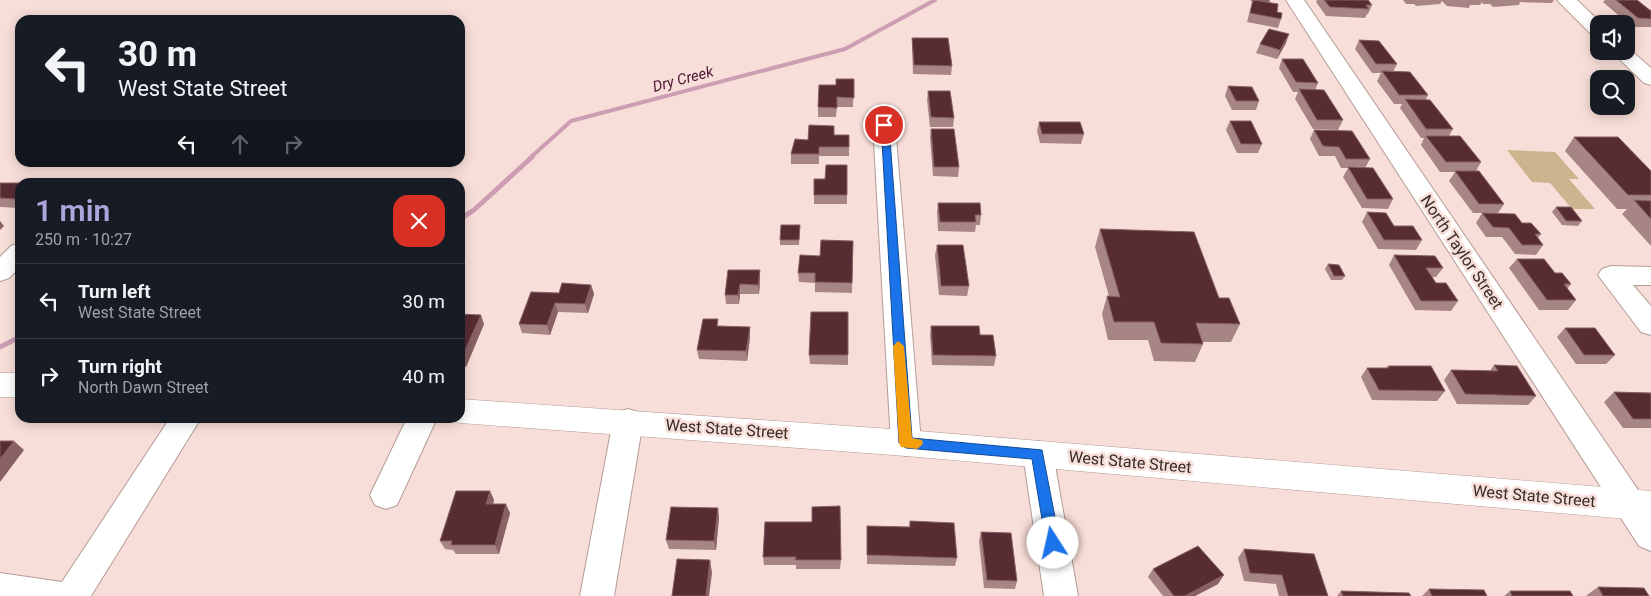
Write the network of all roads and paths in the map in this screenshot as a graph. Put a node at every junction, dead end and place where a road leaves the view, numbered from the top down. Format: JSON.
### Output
{"nodes":[{"id":1,"x":1295,"y":0,"type":"edge"},
{"id":2,"x":1566,"y":0,"type":"edge"},
{"id":3,"x":1590,"y":23,"type":"edge"},
{"id":4,"x":1631,"y":60,"type":"edge"},
{"id":5,"x":1651,"y":79,"type":"edge"},
{"id":6,"x":884,"y":125,"type":"dead end"},
{"id":7,"x":15,"y":257,"type":"edge"},
{"id":8,"x":0,"y":272,"type":"edge"},
{"id":9,"x":1651,"y":276,"type":"edge"},
{"id":10,"x":1651,"y":325,"type":"edge"},
{"id":11,"x":0,"y":384,"type":"edge"},
{"id":12,"x":15,"y":385,"type":"edge"},
{"id":13,"x":465,"y":410,"type":"edge"},
{"id":14,"x":628,"y":422,"type":"junction"},
{"id":15,"x":183,"y":423,"type":"edge"},
{"id":16,"x":420,"y":423,"type":"edge"},
{"id":17,"x":906,"y":443,"type":"junction"},
{"id":18,"x":1038,"y":454,"type":"junction"},
{"id":19,"x":386,"y":495,"type":"dead end"},
{"id":20,"x":1640,"y":505,"type":"edge"},
{"id":21,"x":1651,"y":536,"type":"edge"},
{"id":22,"x":0,"y":589,"type":"edge"},
{"id":23,"x":56,"y":596,"type":"edge"},
{"id":24,"x":72,"y":596,"type":"edge"},
{"id":25,"x":597,"y":596,"type":"edge"},
{"id":26,"x":1062,"y":596,"type":"edge"}],
"edges":[{"from":1,"to":20,"type":"street","name":"North Taylor Street"},
{"from":2,"to":3,"type":"street"},
{"from":4,"to":5,"type":"street"},
{"from":6,"to":17,"type":"street"},
{"from":7,"to":8,"type":"street"},
{"from":9,"to":10,"type":"street"},
{"from":11,"to":12,"type":"main road"},
{"from":13,"to":14,"type":"main road","name":"West State Street"},
{"from":14,"to":17,"type":"main road","name":"West State Street"},
{"from":14,"to":25,"type":"street"},
{"from":15,"to":24,"type":"street"},
{"from":16,"to":19,"type":"street"},
{"from":17,"to":18,"type":"main road","name":"West State Street"},
{"from":18,"to":20,"type":"main road","name":"West State Street"},
{"from":18,"to":26,"type":"street"},
{"from":20,"to":21,"type":"street","name":"North Taylor Street"},
{"from":22,"to":23,"type":"street"}]}
